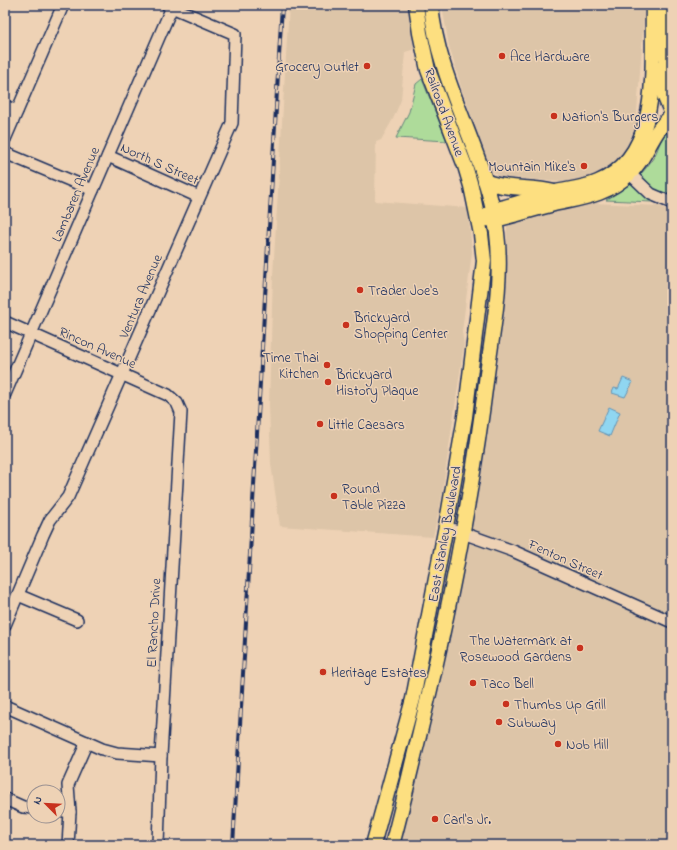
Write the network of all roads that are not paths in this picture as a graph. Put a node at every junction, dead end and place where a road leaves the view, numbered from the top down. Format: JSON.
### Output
{"nodes":[{"id":1,"x":63,"y":5,"type":"edge"},
{"id":2,"x":416,"y":5,"type":"edge"},
{"id":3,"x":430,"y":5,"type":"edge"},
{"id":4,"x":653,"y":5,"type":"edge"},
{"id":5,"x":666,"y":5,"type":"edge"},
{"id":6,"x":170,"y":6,"type":"edge"},
{"id":7,"x":654,"y":54,"type":"junction"},
{"id":8,"x":672,"y":84,"type":"edge"},
{"id":9,"x":5,"y":106,"type":"edge"},
{"id":10,"x":17,"y":111,"type":"junction"},
{"id":11,"x":672,"y":115,"type":"edge"},
{"id":12,"x":5,"y":139,"type":"edge"},
{"id":13,"x":5,"y":153,"type":"edge"},
{"id":14,"x":108,"y":156,"type":"junction"},
{"id":15,"x":626,"y":170,"type":"junction"},
{"id":16,"x":485,"y":181,"type":"junction"},
{"id":17,"x":92,"y":190,"type":"junction"},
{"id":18,"x":556,"y":192,"type":"junction"},
{"id":19,"x":199,"y":197,"type":"junction"},
{"id":20,"x":672,"y":203,"type":"edge"},
{"id":21,"x":494,"y":215,"type":"junction"},
{"id":22,"x":478,"y":219,"type":"junction"},
{"id":23,"x":5,"y":322,"type":"edge"},
{"id":24,"x":31,"y":334,"type":"junction"},
{"id":25,"x":123,"y":374,"type":"junction"},
{"id":26,"x":5,"y":394,"type":"edge"},
{"id":27,"x":178,"y":403,"type":"joint"},
{"id":28,"x":446,"y":527,"type":"junction"},
{"id":29,"x":462,"y":534,"type":"junction"},
{"id":30,"x":18,"y":595,"type":"junction"},
{"id":31,"x":77,"y":620,"type":"dead end"},
{"id":32,"x":672,"y":622,"type":"edge"},
{"id":33,"x":5,"y":625,"type":"edge"},
{"id":34,"x":5,"y":706,"type":"edge"},
{"id":35,"x":87,"y":742,"type":"junction"},
{"id":36,"x":161,"y":756,"type":"junction"},
{"id":37,"x":5,"y":799,"type":"edge"},
{"id":38,"x":26,"y":807,"type":"edge"},
{"id":39,"x":66,"y":811,"type":"edge"},
{"id":40,"x":70,"y":812,"type":"junction"},
{"id":41,"x":68,"y":845,"type":"edge"},
{"id":42,"x":158,"y":845,"type":"edge"},
{"id":43,"x":373,"y":845,"type":"edge"},
{"id":44,"x":392,"y":845,"type":"edge"}],
"edges":[{"from":1,"to":10,"type":"street"},
{"from":2,"to":22,"type":"main road","name":"Railroad Avenue"},
{"from":3,"to":16,"type":"main road","name":"Railroad Avenue"},
{"from":4,"to":7,"type":"main road"},
{"from":5,"to":8,"type":"main road"},
{"from":6,"to":14,"type":"street","name":"Lambaren Avenue"},
{"from":6,"to":19,"type":"street","name":"Ventura Avenue"},
{"from":7,"to":11,"type":"main road"},
{"from":7,"to":15,"type":"main road"},
{"from":9,"to":10,"type":"street"},
{"from":10,"to":12,"type":"street"},
{"from":11,"to":15,"type":"main road"},
{"from":13,"to":17,"type":"street"},
{"from":14,"to":17,"type":"street","name":"Lambaren Avenue"},
{"from":14,"to":19,"type":"street","name":"North S Street"},
{"from":15,"to":18,"type":"main road"},
{"from":15,"to":20,"type":"street"},
{"from":15,"to":21,"type":"main road"},
{"from":16,"to":18,"type":"main road"},
{"from":16,"to":21,"type":"main road","name":"Railroad Avenue"},
{"from":17,"to":24,"type":"street","name":"Lambaren Avenue"},
{"from":18,"to":21,"type":"main road"},
{"from":19,"to":25,"type":"street","name":"Ventura Avenue"},
{"from":21,"to":22,"type":"main road"},
{"from":21,"to":29,"type":"main road","name":"East Stanley Boulevard"},
{"from":22,"to":28,"type":"main road","name":"East Stanley Boulevard"},
{"from":23,"to":24,"type":"street","name":"Rincon Avenue"},
{"from":24,"to":25,"type":"street","name":"Rincon Avenue"},
{"from":24,"to":26,"type":"street","name":"Lambaren Avenue"},
{"from":25,"to":27,"type":"street","name":"Rincon Avenue"},
{"from":25,"to":30,"type":"street","name":"Ventura Avenue"},
{"from":27,"to":36,"type":"street","name":"El Rancho Drive"},
{"from":28,"to":29,"type":"street","name":"Fenton Street"},
{"from":28,"to":43,"type":"main road","name":"East Stanley Boulevard"},
{"from":29,"to":32,"type":"street","name":"Fenton Street"},
{"from":29,"to":44,"type":"main road","name":"East Stanley Boulevard"},
{"from":30,"to":31,"type":"street"},
{"from":30,"to":33,"type":"street","name":"Ventura Avenue"},
{"from":34,"to":35,"type":"street"},
{"from":35,"to":36,"type":"street"},
{"from":35,"to":40,"type":"street"},
{"from":36,"to":42,"type":"street","name":"El Rancho Drive"},
{"from":37,"to":38,"type":"street"},
{"from":39,"to":40,"type":"street"},
{"from":40,"to":41,"type":"street"}]}
